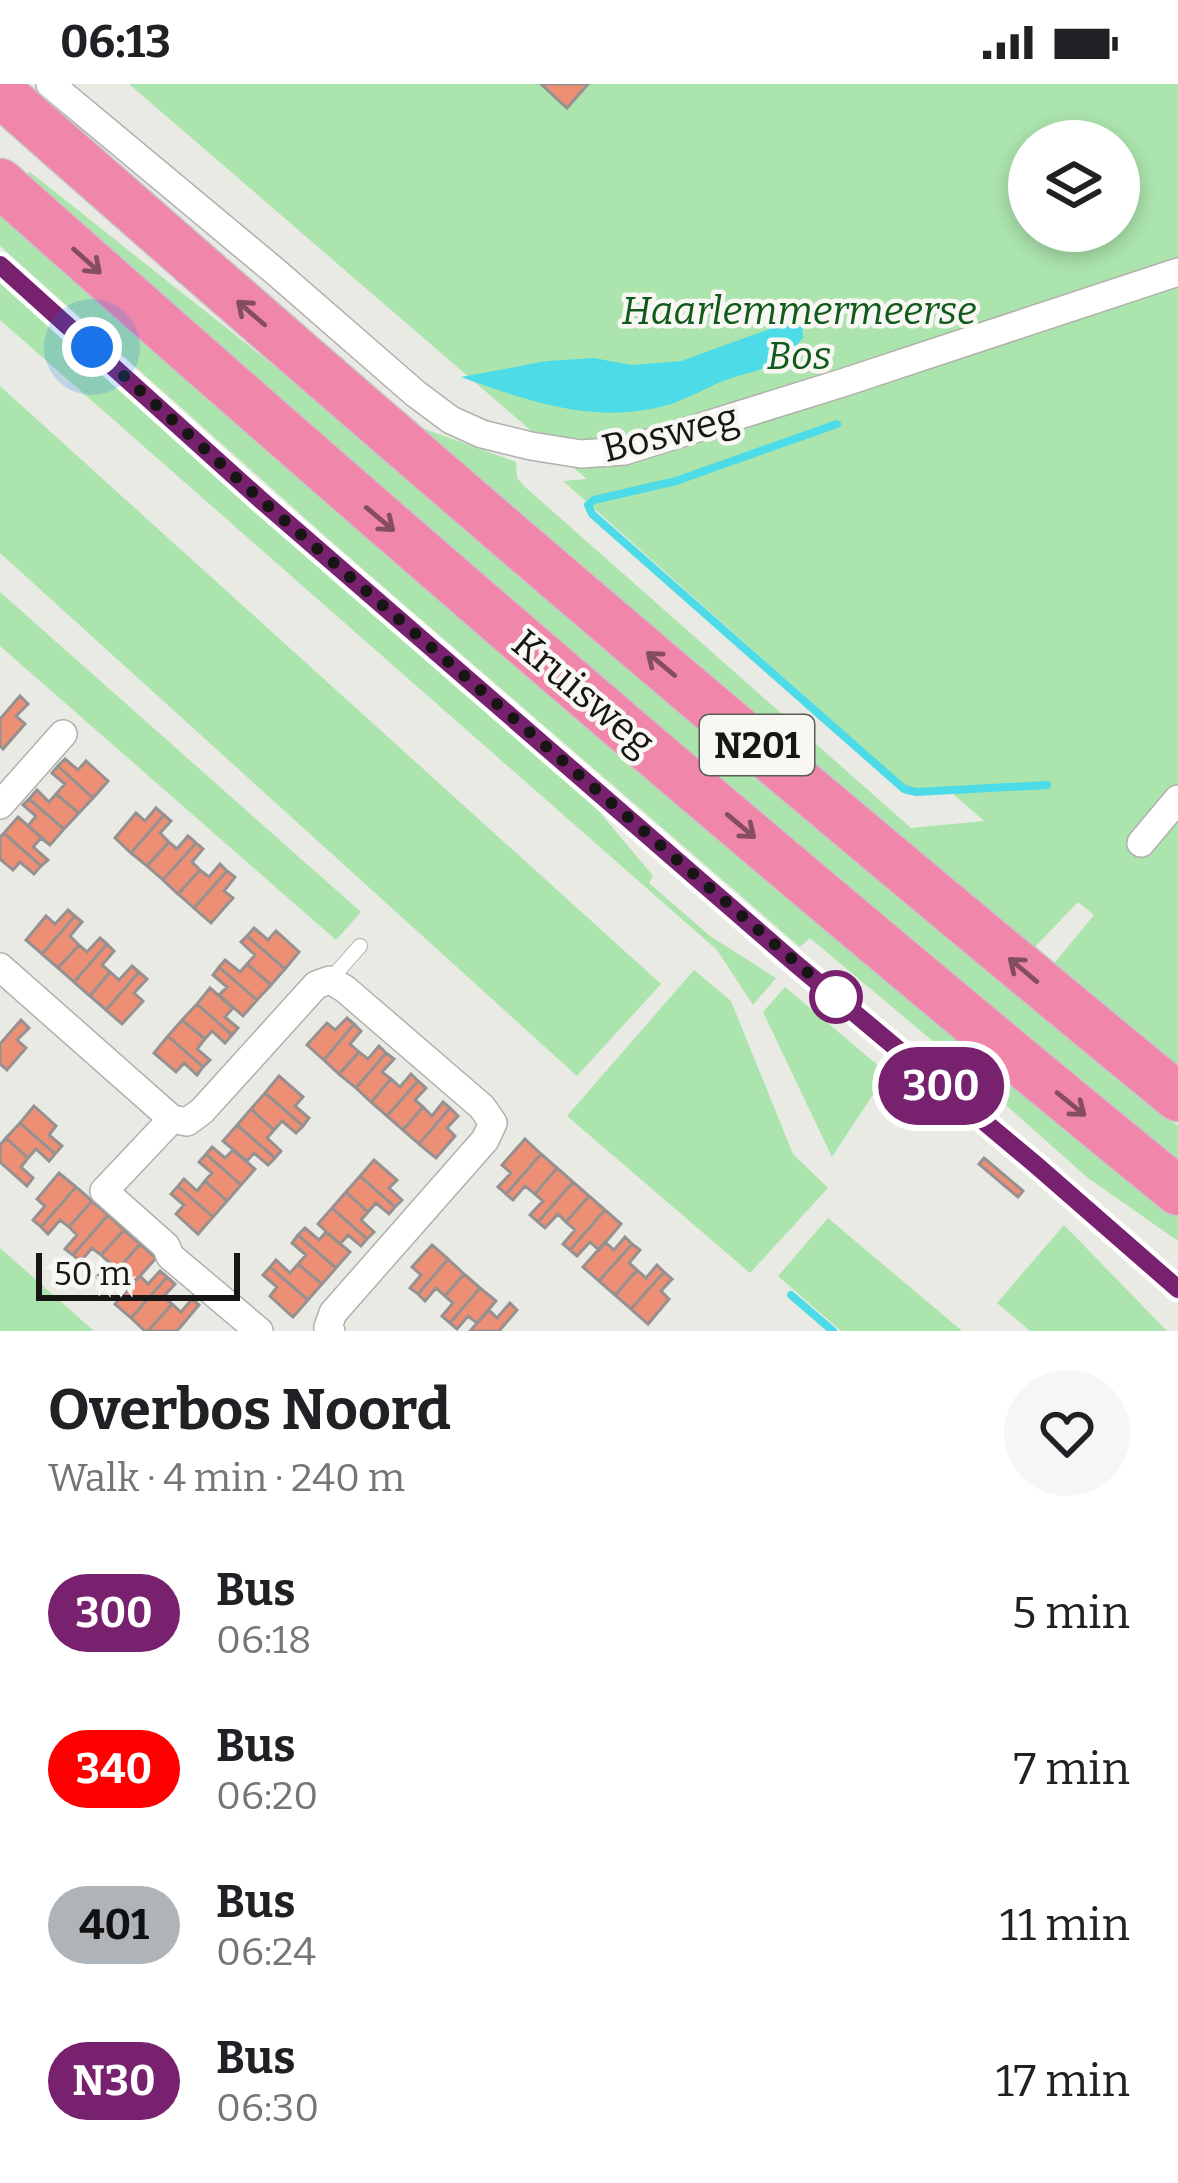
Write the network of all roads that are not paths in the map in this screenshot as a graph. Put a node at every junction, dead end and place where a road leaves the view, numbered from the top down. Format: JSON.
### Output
{"nodes":[{"id":1,"x":50,"y":84,"type":"edge"},
{"id":2,"x":0,"y":92,"type":"edge"},
{"id":3,"x":0,"y":183,"type":"edge"},
{"id":4,"x":0,"y":265,"type":"edge"},
{"id":5,"x":1178,"y":272,"type":"edge"},
{"id":6,"x":63,"y":734,"type":"dead end"},
{"id":7,"x":1178,"y":799,"type":"edge"},
{"id":8,"x":0,"y":805,"type":"edge"},
{"id":9,"x":1141,"y":842,"type":"dead end"},
{"id":10,"x":360,"y":946,"type":"dead end"},
{"id":11,"x":0,"y":967,"type":"edge"},
{"id":12,"x":330,"y":980,"type":"junction"},
{"id":13,"x":1178,"y":1097,"type":"edge"},
{"id":14,"x":172,"y":1119,"type":"junction"},
{"id":15,"x":1178,"y":1190,"type":"edge"},
{"id":16,"x":1178,"y":1289,"type":"edge"},
{"id":17,"x":260,"y":1331,"type":"edge"},
{"id":18,"x":331,"y":1331,"type":"edge"}],
"edges":[{"from":1,"to":5,"type":"street","name":"Bosweg"},
{"from":13,"to":2,"type":"highway","name":"Kruisweg","number":"N201","one_way":true},
{"from":3,"to":15,"type":"highway","name":"Kruisweg","number":"N201","one_way":true},
{"from":4,"to":16,"type":"lane"},
{"from":6,"to":8,"type":"street"},
{"from":7,"to":9,"type":"street"},
{"from":10,"to":12,"type":"lane"},
{"from":11,"to":14,"type":"street"},
{"from":12,"to":14,"type":"street"},
{"from":12,"to":18,"type":"street"},
{"from":14,"to":17,"type":"street"}]}
